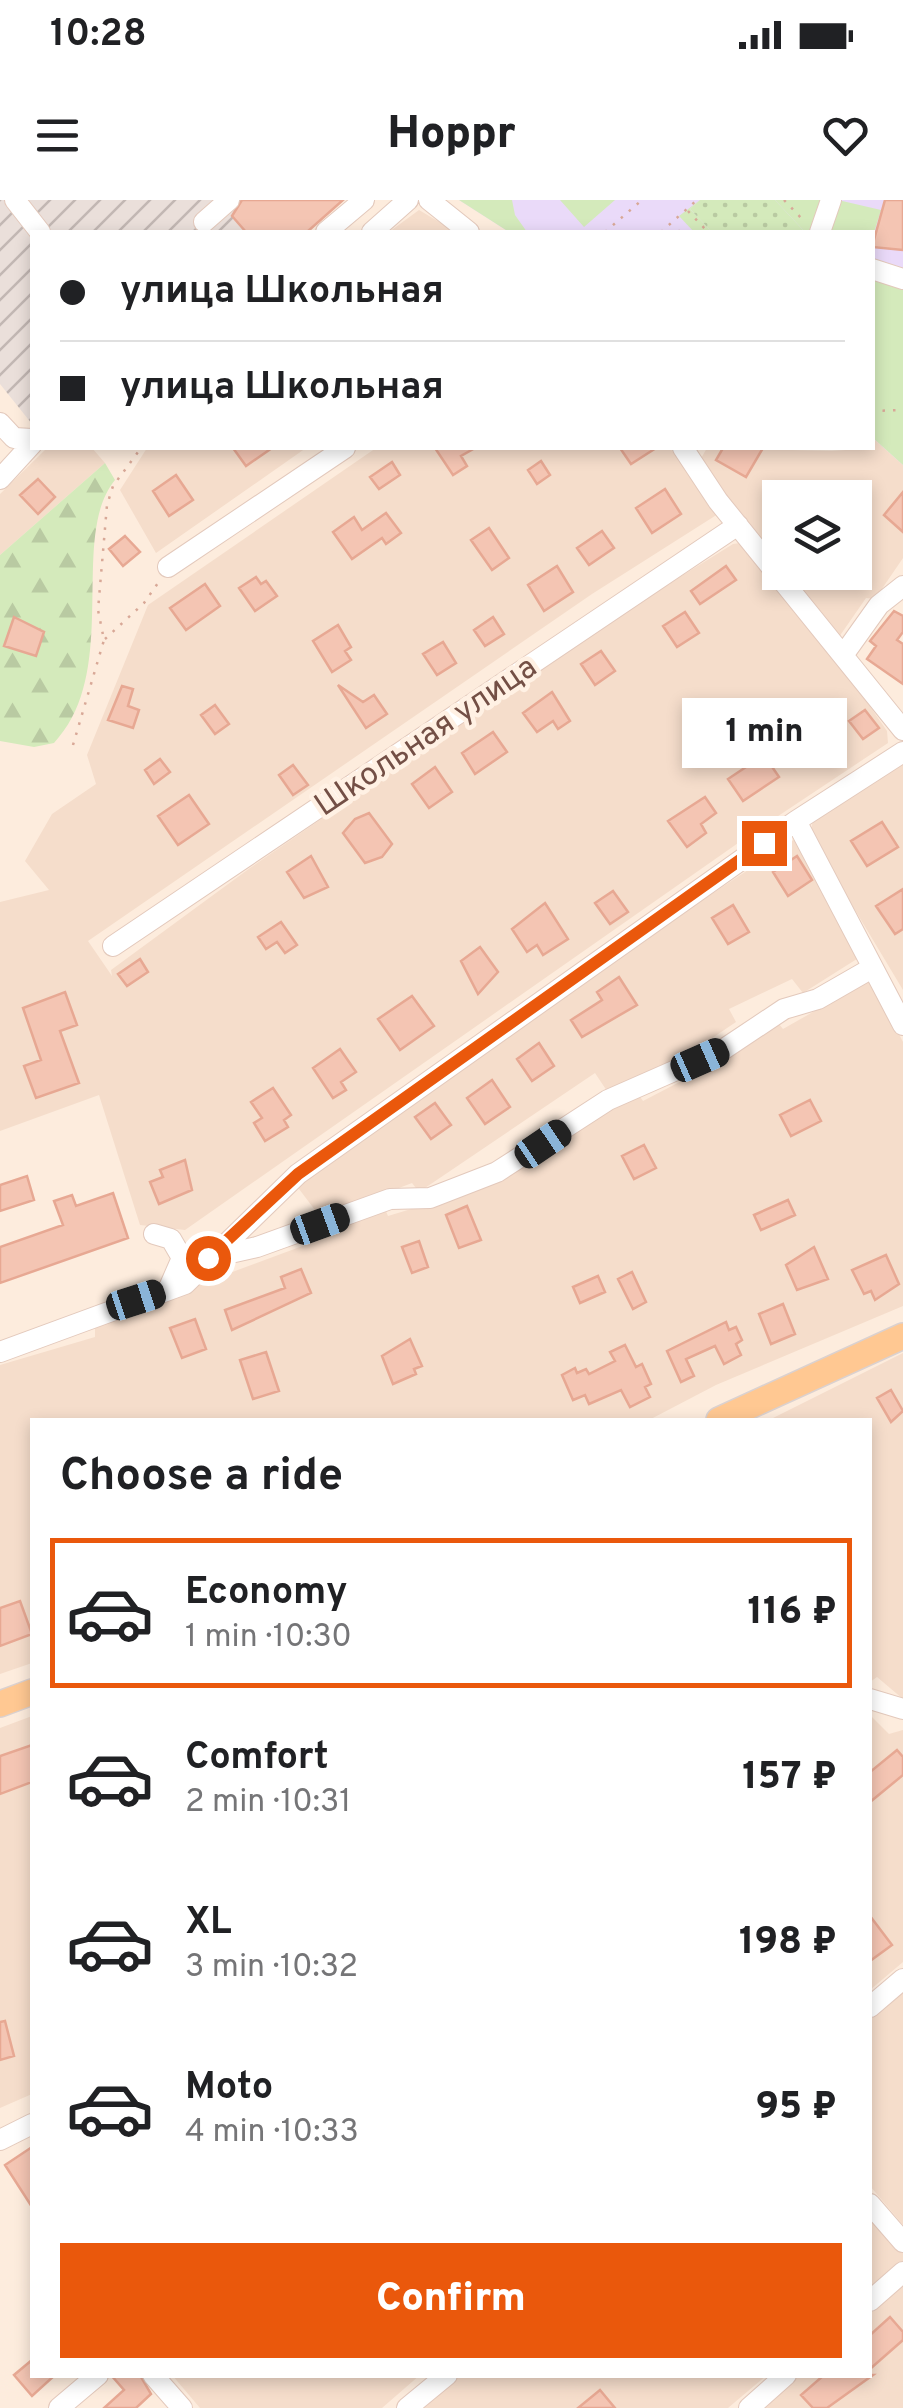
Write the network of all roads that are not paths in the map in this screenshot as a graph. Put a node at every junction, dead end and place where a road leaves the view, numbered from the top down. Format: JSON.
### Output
{"nodes":[{"id":1,"x":15,"y":200,"type":"edge"},
{"id":2,"x":229,"y":200,"type":"edge"},
{"id":3,"x":364,"y":200,"type":"edge"},
{"id":4,"x":408,"y":200,"type":"edge"},
{"id":5,"x":429,"y":200,"type":"edge"},
{"id":6,"x":831,"y":200,"type":"edge"},
{"id":7,"x":204,"y":222,"type":"dead end"},
{"id":8,"x":812,"y":227,"type":"edge"},
{"id":9,"x":38,"y":230,"type":"edge"},
{"id":10,"x":328,"y":230,"type":"edge"},
{"id":11,"x":374,"y":230,"type":"edge"},
{"id":12,"x":466,"y":230,"type":"edge"},
{"id":13,"x":875,"y":269,"type":"edge"},
{"id":14,"x":903,"y":279,"type":"edge"},
{"id":15,"x":0,"y":422,"type":"edge"},
{"id":16,"x":30,"y":441,"type":"edge"},
{"id":17,"x":30,"y":443,"type":"edge"},
{"id":18,"x":342,"y":450,"type":"edge"},
{"id":19,"x":684,"y":450,"type":"edge"},
{"id":20,"x":0,"y":479,"type":"edge"},
{"id":21,"x":738,"y":525,"type":"junction"},
{"id":22,"x":168,"y":567,"type":"road end"},
{"id":23,"x":903,"y":586,"type":"edge"},
{"id":24,"x":844,"y":654,"type":"junction"},
{"id":25,"x":903,"y":730,"type":"edge"},
{"id":26,"x":903,"y":752,"type":"edge"},
{"id":27,"x":796,"y":821,"type":"junction"},
{"id":28,"x":113,"y":946,"type":"dead end"},
{"id":29,"x":872,"y":968,"type":"junction"},
{"id":30,"x":903,"y":1025,"type":"edge"},
{"id":31,"x":154,"y":1234,"type":"dead end"},
{"id":32,"x":208,"y":1258,"type":"junction"},
{"id":33,"x":168,"y":1290,"type":"junction"},
{"id":34,"x":903,"y":1336,"type":"edge"},
{"id":35,"x":0,"y":1352,"type":"edge"},
{"id":36,"x":723,"y":1418,"type":"edge"},
{"id":37,"x":30,"y":1693,"type":"edge"},
{"id":38,"x":872,"y":1700,"type":"edge"},
{"id":39,"x":0,"y":1704,"type":"edge"},
{"id":40,"x":903,"y":1709,"type":"edge"},
{"id":41,"x":903,"y":1979,"type":"edge"},
{"id":42,"x":872,"y":2004,"type":"edge"},
{"id":43,"x":30,"y":2125,"type":"edge"},
{"id":44,"x":0,"y":2140,"type":"edge"},
{"id":45,"x":872,"y":2206,"type":"edge"},
{"id":46,"x":903,"y":2242,"type":"edge"},
{"id":47,"x":903,"y":2272,"type":"edge"},
{"id":48,"x":872,"y":2299,"type":"edge"},
{"id":49,"x":94,"y":2378,"type":"edge"},
{"id":50,"x":157,"y":2378,"type":"edge"},
{"id":51,"x":443,"y":2378,"type":"edge"},
{"id":52,"x":783,"y":2378,"type":"edge"},
{"id":53,"x":58,"y":2408,"type":"edge"},
{"id":54,"x":182,"y":2408,"type":"edge"},
{"id":55,"x":407,"y":2408,"type":"edge"},
{"id":56,"x":749,"y":2408,"type":"edge"}],
"edges":[{"from":1,"to":9,"type":"street"},
{"from":2,"to":7,"type":"street"},
{"from":3,"to":10,"type":"street"},
{"from":4,"to":11,"type":"street"},
{"from":5,"to":12,"type":"street"},
{"from":6,"to":8,"type":"street"},
{"from":13,"to":14,"type":"street"},
{"from":15,"to":16,"type":"street"},
{"from":17,"to":20,"type":"street"},
{"from":18,"to":22,"type":"street"},
{"from":19,"to":21,"type":"street"},
{"from":21,"to":24,"type":"street"},
{"from":21,"to":28,"type":"street","name":"Школьная улица"},
{"from":23,"to":24,"type":"street"},
{"from":24,"to":25,"type":"street"},
{"from":26,"to":27,"type":"street"},
{"from":27,"to":29,"type":"street"},
{"from":27,"to":32,"type":"street"},
{"from":29,"to":30,"type":"street"},
{"from":29,"to":32,"type":"street"},
{"from":31,"to":33,"type":"street"},
{"from":32,"to":33,"type":"street"},
{"from":33,"to":35,"type":"street"},
{"from":34,"to":36,"type":"main road"},
{"from":37,"to":39,"type":"main road"},
{"from":38,"to":40,"type":"street"},
{"from":41,"to":42,"type":"street"},
{"from":43,"to":44,"type":"street"},
{"from":45,"to":46,"type":"street"},
{"from":47,"to":48,"type":"street"},
{"from":49,"to":53,"type":"street"},
{"from":50,"to":54,"type":"street"},
{"from":51,"to":55,"type":"street"},
{"from":52,"to":56,"type":"street"}]}
